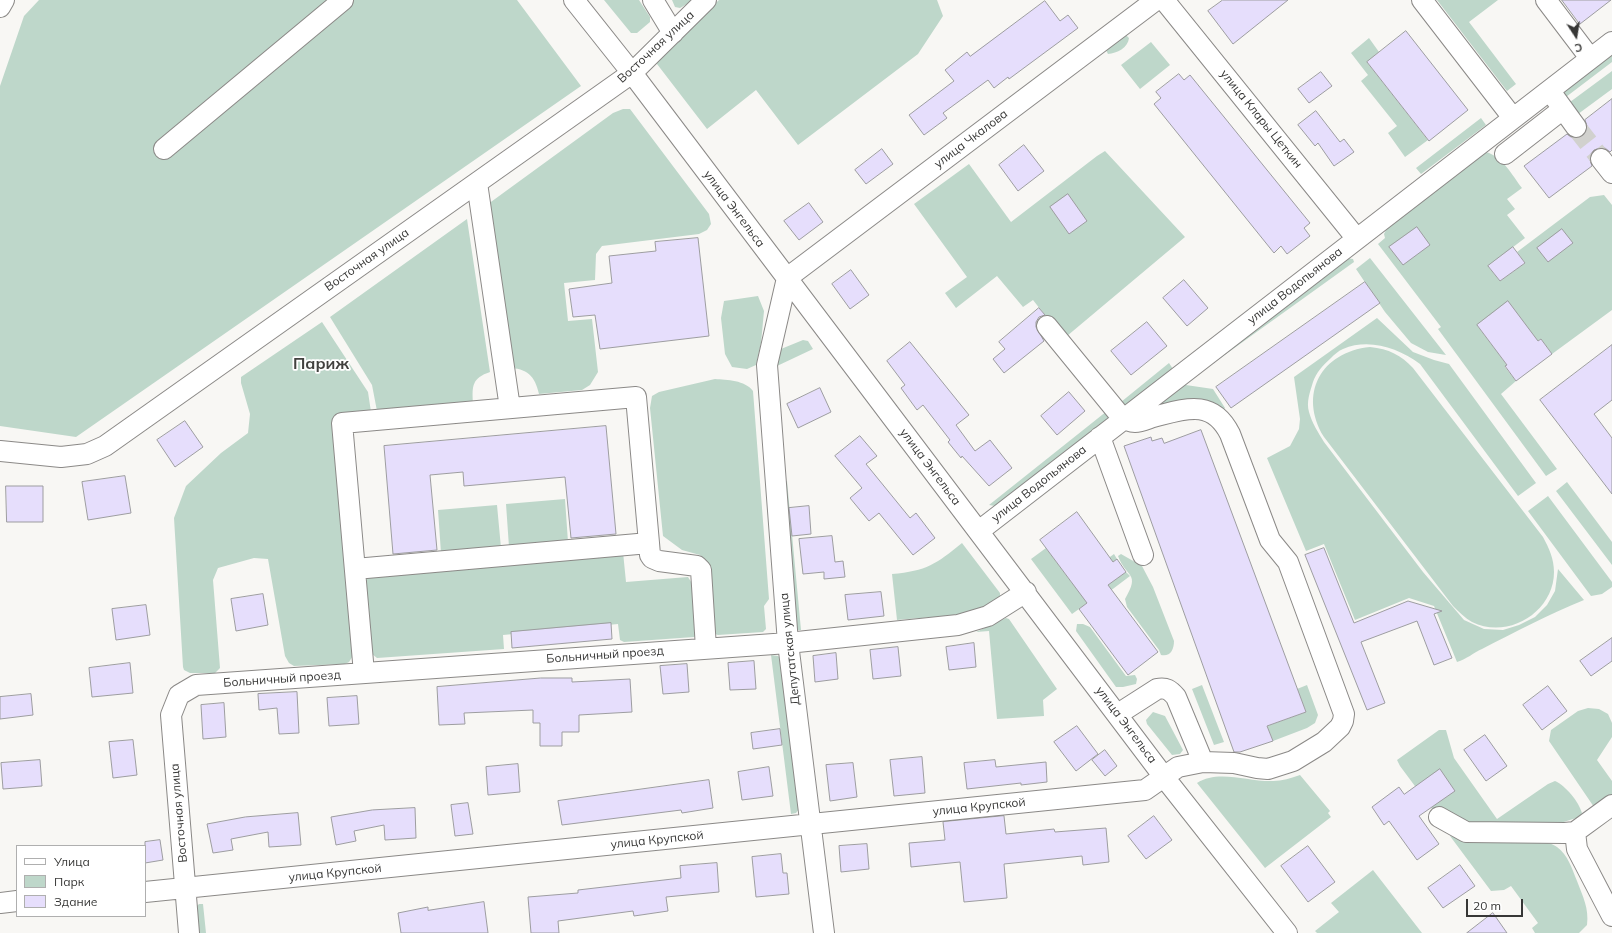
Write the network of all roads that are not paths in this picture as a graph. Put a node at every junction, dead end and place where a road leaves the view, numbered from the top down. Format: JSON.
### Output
{"nodes":[{"id":1,"x":3,"y":0,"type":"edge"},
{"id":2,"x":343,"y":0,"type":"edge"},
{"id":3,"x":574,"y":0,"type":"edge"},
{"id":4,"x":653,"y":0,"type":"edge"},
{"id":5,"x":706,"y":0,"type":"edge"},
{"id":6,"x":1156,"y":0,"type":"edge"},
{"id":7,"x":1164,"y":0,"type":"edge"},
{"id":8,"x":1422,"y":0,"type":"edge"},
{"id":9,"x":1546,"y":0,"type":"edge"},
{"id":10,"x":0,"y":1,"type":"edge"},
{"id":11,"x":0,"y":6,"type":"edge"},
{"id":12,"x":673,"y":32,"type":"junction"},
{"id":13,"x":1612,"y":42,"type":"edge"},
{"id":14,"x":1590,"y":58,"type":"junction"},
{"id":15,"x":632,"y":73,"type":"junction"},
{"id":16,"x":1549,"y":90,"type":"junction"},
{"id":17,"x":1563,"y":109,"type":"junction"},
{"id":18,"x":1513,"y":118,"type":"junction"},
{"id":19,"x":1576,"y":126,"type":"tunnel mouth"},
{"id":20,"x":164,"y":149,"type":"dead end"},
{"id":21,"x":1505,"y":154,"type":"dead end"},
{"id":22,"x":477,"y":183,"type":"junction"},
{"id":23,"x":1357,"y":239,"type":"junction"},
{"id":24,"x":787,"y":278,"type":"junction"},
{"id":25,"x":1047,"y":326,"type":"dead end"},
{"id":26,"x":510,"y":408,"type":"junction"},
{"id":27,"x":1123,"y":419,"type":"junction"},
{"id":28,"x":1100,"y":437,"type":"junction"},
{"id":29,"x":0,"y":450,"type":"edge"},
{"id":30,"x":979,"y":531,"type":"junction"},
{"id":31,"x":649,"y":543,"type":"junction"},
{"id":32,"x":1143,"y":555,"type":"dead end"},
{"id":33,"x":354,"y":569,"type":"junction"},
{"id":34,"x":1026,"y":592,"type":"junction"},
{"id":35,"x":788,"y":643,"type":"junction"},
{"id":36,"x":706,"y":648,"type":"junction"},
{"id":37,"x":364,"y":673,"type":"junction"},
{"id":38,"x":179,"y":695,"type":"joint"},
{"id":39,"x":1118,"y":714,"type":"junction"},
{"id":40,"x":1203,"y":762,"type":"junction"},
{"id":41,"x":1164,"y":776,"type":"junction"},
{"id":42,"x":1612,"y":805,"type":"edge"},
{"id":43,"x":1439,"y":817,"type":"dead end"},
{"id":44,"x":810,"y":824,"type":"junction"},
{"id":45,"x":1575,"y":832,"type":"junction"},
{"id":46,"x":186,"y":888,"type":"junction"},
{"id":47,"x":146,"y":892,"type":"edge"},
{"id":48,"x":16,"y":901,"type":"edge"},
{"id":49,"x":0,"y":903,"type":"edge"},
{"id":50,"x":1612,"y":916,"type":"edge"},
{"id":51,"x":189,"y":933,"type":"edge"},
{"id":52,"x":824,"y":933,"type":"edge"},
{"id":53,"x":1287,"y":933,"type":"edge"}],
"edges":[{"from":1,"to":10,"type":"street"},
{"from":1,"to":11,"type":"street"},
{"from":2,"to":20,"type":"street"},
{"from":3,"to":15,"type":"street","name":"улица Энгельса"},
{"from":4,"to":12,"type":"street"},
{"from":5,"to":12,"type":"street","name":"Восточная улица"},
{"from":6,"to":24,"type":"street","name":"улица Чкалова"},
{"from":7,"to":23,"type":"street","name":"улица Клары Цеткин"},
{"from":8,"to":18,"type":"street"},
{"from":9,"to":14,"type":"street"},
{"from":12,"to":15,"type":"street","name":"Восточная улица"},
{"from":13,"to":14,"type":"street","name":"улица Водопьянова"},
{"from":14,"to":16,"type":"street","name":"улица Водопьянова"},
{"from":15,"to":22,"type":"street","name":"Восточная улица"},
{"from":15,"to":24,"type":"street","name":"улица Энгельса"},
{"from":16,"to":17,"type":"street"},
{"from":16,"to":18,"type":"street","name":"улица Водопьянова"},
{"from":17,"to":19,"type":"street"},
{"from":17,"to":21,"type":"street"},
{"from":18,"to":23,"type":"street","name":"улица Водопьянова"},
{"from":22,"to":26,"type":"street"},
{"from":22,"to":29,"type":"street","name":"Восточная улица"},
{"from":23,"to":27,"type":"street","name":"улица Водопьянова"},
{"from":24,"to":30,"type":"street","name":"улица Энгельса"},
{"from":24,"to":35,"type":"street","name":"Депутатская улица"},
{"from":25,"to":27,"type":"street"},
{"from":26,"to":31,"type":"street"},
{"from":26,"to":33,"type":"street"},
{"from":27,"to":28,"type":"street","name":"улица Водопьянова"},
{"from":27,"to":40,"type":"street","name":"улица Крупской"},
{"from":28,"to":30,"type":"street","name":"улица Водопьянова"},
{"from":28,"to":32,"type":"street"},
{"from":30,"to":34,"type":"street","name":"улица Энгельса"},
{"from":31,"to":33,"type":"street"},
{"from":31,"to":36,"type":"street"},
{"from":33,"to":37,"type":"street"},
{"from":34,"to":35,"type":"street","name":"Больничный проезд"},
{"from":34,"to":39,"type":"street","name":"улица Энгельса"},
{"from":35,"to":36,"type":"street","name":"Больничный проезд"},
{"from":35,"to":44,"type":"street","name":"Депутатская улица"},
{"from":36,"to":37,"type":"street","name":"Больничный проезд"},
{"from":37,"to":38,"type":"street","name":"Больничный проезд"},
{"from":38,"to":46,"type":"street","name":"Восточная улица"},
{"from":39,"to":40,"type":"street"},
{"from":39,"to":41,"type":"street","name":"улица Энгельса"},
{"from":40,"to":41,"type":"street","name":"улица Крупской"},
{"from":41,"to":44,"type":"street","name":"улица Крупской"},
{"from":41,"to":53,"type":"street","name":"улица Энгельса"},
{"from":42,"to":45,"type":"street"},
{"from":43,"to":45,"type":"street"},
{"from":44,"to":46,"type":"street","name":"улица Крупской"},
{"from":44,"to":52,"type":"street","name":"Депутатская улица"},
{"from":45,"to":50,"type":"street"},
{"from":46,"to":47,"type":"street","name":"улица Крупской"},
{"from":46,"to":51,"type":"street","name":"Восточная улица"},
{"from":48,"to":49,"type":"street"}]}
